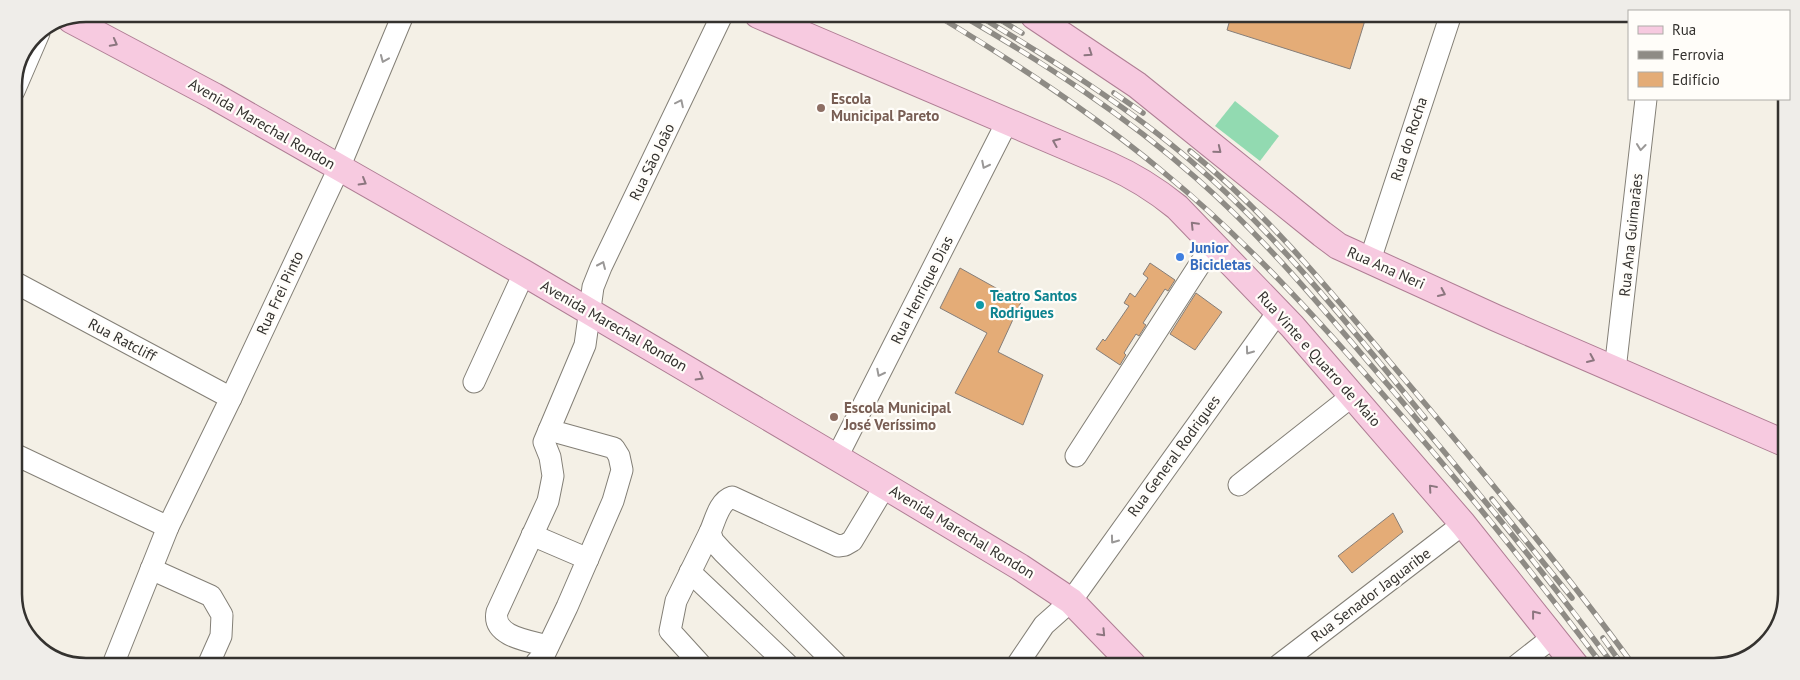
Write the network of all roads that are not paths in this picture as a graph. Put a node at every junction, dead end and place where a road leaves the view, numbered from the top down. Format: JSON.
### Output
{"nodes":[{"id":1,"x":399,"y":23,"type":"edge"},
{"id":2,"x":718,"y":23,"type":"edge"},
{"id":3,"x":777,"y":23,"type":"edge"},
{"id":4,"x":1054,"y":23,"type":"edge"},
{"id":5,"x":1448,"y":23,"type":"edge"},
{"id":6,"x":78,"y":24,"type":"edge"},
{"id":7,"x":1646,"y":100,"type":"edge"},
{"id":8,"x":1007,"y":122,"type":"junction"},
{"id":9,"x":339,"y":168,"type":"junction"},
{"id":10,"x":1213,"y":244,"type":"junction"},
{"id":11,"x":1370,"y":260,"type":"junction"},
{"id":12,"x":524,"y":273,"type":"junction"},
{"id":13,"x":23,"y":287,"type":"edge"},
{"id":14,"x":589,"y":312,"type":"junction"},
{"id":15,"x":1278,"y":312,"type":"junction"},
{"id":16,"x":1616,"y":370,"type":"junction"},
{"id":17,"x":474,"y":382,"type":"dead end"},
{"id":18,"x":1352,"y":396,"type":"junction"},
{"id":19,"x":231,"y":398,"type":"junction"},
{"id":20,"x":549,"y":430,"type":"junction"},
{"id":21,"x":1778,"y":439,"type":"edge"},
{"id":22,"x":1076,"y":456,"type":"dead end"},
{"id":23,"x":837,"y":457,"type":"junction"},
{"id":24,"x":23,"y":458,"type":"edge"},
{"id":25,"x":1239,"y":485,"type":"dead end"},
{"id":26,"x":885,"y":486,"type":"junction"},
{"id":27,"x":1463,"y":524,"type":"junction"},
{"id":28,"x":168,"y":527,"type":"junction"},
{"id":29,"x":710,"y":532,"type":"junction"},
{"id":30,"x":532,"y":536,"type":"junction"},
{"id":31,"x":588,"y":559,"type":"junction"},
{"id":32,"x":151,"y":569,"type":"junction"},
{"id":33,"x":690,"y":572,"type":"junction"},
{"id":34,"x":1070,"y":601,"type":"junction"},
{"id":35,"x":1554,"y":637,"type":"junction"},
{"id":36,"x":542,"y":655,"type":"edge"},
{"id":37,"x":116,"y":658,"type":"edge"},
{"id":38,"x":211,"y":658,"type":"edge"},
{"id":39,"x":695,"y":658,"type":"edge"},
{"id":40,"x":781,"y":658,"type":"edge"},
{"id":41,"x":830,"y":658,"type":"edge"},
{"id":42,"x":1022,"y":658,"type":"edge"},
{"id":43,"x":1126,"y":658,"type":"edge"},
{"id":44,"x":1288,"y":658,"type":"edge"},
{"id":45,"x":1526,"y":658,"type":"edge"},
{"id":46,"x":1570,"y":658,"type":"edge"}],
"edges":[{"from":1,"to":9,"type":"street","name":"Rua Frei Pinto","one_way":true},
{"from":14,"to":2,"type":"street","name":"Rua São João","one_way":true},
{"from":3,"to":8,"type":"main road","name":"Rua Vinte e Quatro de Maio"},
{"from":4,"to":11,"type":"main road","name":"Rua Ana Neri","one_way":true},
{"from":5,"to":11,"type":"street","name":"Rua do Rocha"},
{"from":6,"to":9,"type":"main road","name":"Avenida Marechal Rondon","one_way":true},
{"from":7,"to":16,"type":"street","name":"Rua Ana Guimarães","one_way":true},
{"from":10,"to":8,"type":"main road","name":"Rua Vinte e Quatro de Maio","one_way":true},
{"from":8,"to":23,"type":"street","name":"Rua Henrique Dias","one_way":true},
{"from":9,"to":12,"type":"main road","name":"Avenida Marechal Rondon","one_way":true},
{"from":9,"to":19,"type":"street","name":"Rua Frei Pinto"},
{"from":10,"to":15,"type":"main road","name":"Rua Vinte e Quatro de Maio"},
{"from":10,"to":22,"type":"street"},
{"from":11,"to":16,"type":"main road","name":"Rua Ana Neri","one_way":true},
{"from":12,"to":14,"type":"main road","name":"Avenida Marechal Rondon"},
{"from":12,"to":17,"type":"street"},
{"from":13,"to":19,"type":"street","name":"Rua Ratcliff"},
{"from":14,"to":20,"type":"street","name":"Rua São João"},
{"from":14,"to":23,"type":"main road","name":"Avenida Marechal Rondon","one_way":true},
{"from":15,"to":18,"type":"main road","name":"Rua Vinte e Quatro de Maio"},
{"from":15,"to":34,"type":"street","name":"Rua General Rodrigues","one_way":true},
{"from":16,"to":21,"type":"main road","name":"Rua Ana Neri"},
{"from":18,"to":25,"type":"street"},
{"from":27,"to":18,"type":"main road","name":"Rua Vinte e Quatro de Maio","one_way":true},
{"from":19,"to":28,"type":"street","name":"Rua Frei Pinto"},
{"from":20,"to":30,"type":"street"},
{"from":20,"to":31,"type":"street"},
{"from":23,"to":26,"type":"main road","name":"Avenida Marechal Rondon"},
{"from":24,"to":28,"type":"street"},
{"from":26,"to":29,"type":"street"},
{"from":26,"to":34,"type":"main road","name":"Avenida Marechal Rondon"},
{"from":35,"to":27,"type":"main road","name":"Rua Vinte e Quatro de Maio","one_way":true},
{"from":27,"to":44,"type":"street","name":"Rua Senador Jaguaribe"},
{"from":28,"to":32,"type":"street","name":"Rua Frei Pinto"},
{"from":29,"to":33,"type":"street"},
{"from":29,"to":41,"type":"street"},
{"from":30,"to":31,"type":"street"},
{"from":30,"to":36,"type":"street"},
{"from":31,"to":36,"type":"street"},
{"from":32,"to":37,"type":"street","name":"Rua Frei Pinto"},
{"from":32,"to":38,"type":"street"},
{"from":33,"to":39,"type":"street"},
{"from":33,"to":40,"type":"street"},
{"from":34,"to":42,"type":"street","name":"Rua General Rodrigues"},
{"from":34,"to":43,"type":"main road","name":"Avenida Marechal Rondon","one_way":true},
{"from":35,"to":45,"type":"street"},
{"from":35,"to":46,"type":"main road","name":"Rua Vinte e Quatro de Maio"}]}
